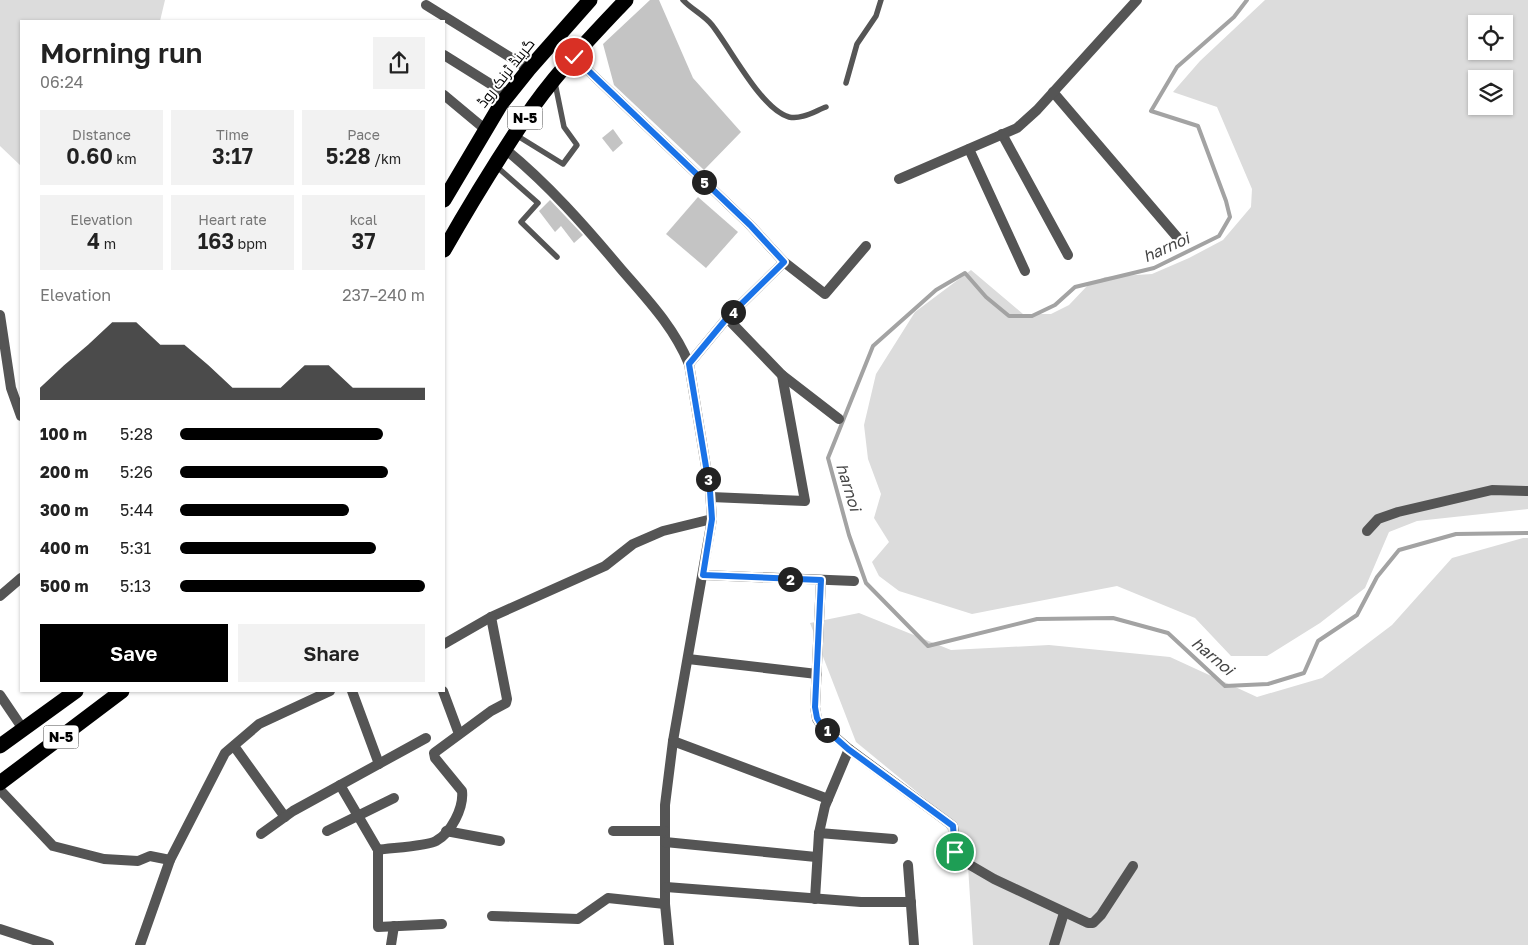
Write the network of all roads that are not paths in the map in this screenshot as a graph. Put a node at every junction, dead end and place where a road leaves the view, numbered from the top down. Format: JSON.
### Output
{"nodes":[{"id":1,"x":590,"y":0,"type":"edge"},
{"id":2,"x":626,"y":0,"type":"edge"},
{"id":3,"x":683,"y":0,"type":"edge"},
{"id":4,"x":881,"y":0,"type":"edge"},
{"id":5,"x":1137,"y":0,"type":"edge"},
{"id":6,"x":426,"y":5,"type":"dead end"},
{"id":7,"x":445,"y":56,"type":"edge"},
{"id":8,"x":574,"y":57,"type":"junction"},
{"id":9,"x":529,"y":69,"type":"junction"},
{"id":10,"x":554,"y":82,"type":"junction"},
{"id":11,"x":846,"y":83,"type":"dead end"},
{"id":12,"x":1053,"y":92,"type":"junction"},
{"id":13,"x":445,"y":95,"type":"edge"},
{"id":14,"x":504,"y":100,"type":"junction"},
{"id":15,"x":826,"y":107,"type":"dead end"},
{"id":16,"x":524,"y":119,"type":"junction"},
{"id":17,"x":486,"y":130,"type":"junction"},
{"id":18,"x":1002,"y":134,"type":"junction"},
{"id":19,"x":516,"y":135,"type":"junction"},
{"id":20,"x":505,"y":148,"type":"junction"},
{"id":21,"x":969,"y":149,"type":"junction"},
{"id":22,"x":494,"y":164,"type":"junction"},
{"id":23,"x":899,"y":179,"type":"dead end"},
{"id":24,"x":445,"y":198,"type":"edge"},
{"id":25,"x":1177,"y":237,"type":"dead end"},
{"id":26,"x":866,"y":246,"type":"dead end"},
{"id":27,"x":445,"y":248,"type":"edge"},
{"id":28,"x":1068,"y":255,"type":"dead end"},
{"id":29,"x":557,"y":257,"type":"dead end"},
{"id":30,"x":784,"y":262,"type":"junction"},
{"id":31,"x":1025,"y":271,"type":"dead end"},
{"id":32,"x":0,"y":315,"type":"edge"},
{"id":33,"x":727,"y":318,"type":"junction"},
{"id":34,"x":689,"y":364,"type":"junction"},
{"id":35,"x":782,"y":375,"type":"junction"},
{"id":36,"x":20,"y":413,"type":"edge"},
{"id":37,"x":838,"y":420,"type":"dead end"},
{"id":38,"x":1528,"y":492,"type":"edge"},
{"id":39,"x":711,"y":497,"type":"junction"},
{"id":40,"x":712,"y":519,"type":"junction"},
{"id":41,"x":1367,"y":531,"type":"dead end"},
{"id":42,"x":703,"y":575,"type":"junction"},
{"id":43,"x":20,"y":579,"type":"edge"},
{"id":44,"x":821,"y":580,"type":"junction"},
{"id":45,"x":854,"y":581,"type":"dead end"},
{"id":46,"x":2,"y":590,"type":"edge"},
{"id":47,"x":492,"y":617,"type":"junction"},
{"id":48,"x":445,"y":643,"type":"edge"},
{"id":49,"x":688,"y":659,"type":"junction"},
{"id":50,"x":817,"y":674,"type":"junction"},
{"id":51,"x":75,"y":692,"type":"edge"},
{"id":52,"x":121,"y":692,"type":"edge"},
{"id":53,"x":328,"y":692,"type":"edge"},
{"id":54,"x":352,"y":692,"type":"edge"},
{"id":55,"x":443,"y":692,"type":"edge"},
{"id":56,"x":0,"y":695,"type":"edge"},
{"id":57,"x":24,"y":729,"type":"junction"},
{"id":58,"x":459,"y":734,"type":"junction"},
{"id":59,"x":426,"y":738,"type":"dead end"},
{"id":60,"x":673,"y":741,"type":"junction"},
{"id":61,"x":0,"y":746,"type":"edge"},
{"id":62,"x":234,"y":746,"type":"junction"},
{"id":63,"x":848,"y":749,"type":"junction"},
{"id":64,"x":379,"y":764,"type":"junction"},
{"id":65,"x":0,"y":783,"type":"edge"},
{"id":66,"x":340,"y":785,"type":"junction"},
{"id":67,"x":0,"y":790,"type":"edge"},
{"id":68,"x":394,"y":798,"type":"dead end"},
{"id":69,"x":828,"y":799,"type":"junction"},
{"id":70,"x":358,"y":816,"type":"junction"},
{"id":71,"x":285,"y":817,"type":"junction"},
{"id":72,"x":328,"y":830,"type":"dead end"},
{"id":73,"x":446,"y":831,"type":"junction"},
{"id":74,"x":613,"y":831,"type":"dead end"},
{"id":75,"x":665,"y":831,"type":"junction"},
{"id":76,"x":819,"y":833,"type":"junction"},
{"id":77,"x":261,"y":834,"type":"dead end"},
{"id":78,"x":893,"y":839,"type":"dead end"},
{"id":79,"x":500,"y":841,"type":"dead end"},
{"id":80,"x":665,"y":842,"type":"junction"},
{"id":81,"x":378,"y":850,"type":"junction"},
{"id":82,"x":816,"y":857,"type":"junction"},
{"id":83,"x":170,"y":860,"type":"junction"},
{"id":84,"x":908,"y":865,"type":"dead end"},
{"id":85,"x":1133,"y":866,"type":"dead end"},
{"id":86,"x":666,"y":886,"type":"junction"},
{"id":87,"x":815,"y":898,"type":"junction"},
{"id":88,"x":911,"y":902,"type":"junction"},
{"id":89,"x":665,"y":904,"type":"junction"},
{"id":90,"x":1064,"y":913,"type":"junction"},
{"id":91,"x":492,"y":916,"type":"dead end"},
{"id":92,"x":442,"y":924,"type":"dead end"},
{"id":93,"x":394,"y":926,"type":"junction"},
{"id":94,"x":0,"y":929,"type":"edge"},
{"id":95,"x":49,"y":945,"type":"edge"},
{"id":96,"x":140,"y":945,"type":"edge"},
{"id":97,"x":391,"y":945,"type":"edge"},
{"id":98,"x":669,"y":945,"type":"edge"},
{"id":99,"x":914,"y":945,"type":"edge"},
{"id":100,"x":1054,"y":945,"type":"edge"}],
"edges":[{"from":1,"to":9,"type":"highway","name":"گرینڈ ٹرنک روڈ","number":"N-5"},
{"from":2,"to":8,"type":"highway","number":"N-5"},
{"from":3,"to":15,"type":"lane"},
{"from":4,"to":11,"type":"lane"},
{"from":5,"to":12,"type":"street"},
{"from":6,"to":9,"type":"street"},
{"from":7,"to":14,"type":"street"},
{"from":8,"to":10,"type":"highway","number":"N-5"},
{"from":8,"to":30,"type":"street"},
{"from":9,"to":14,"type":"highway","name":"گرینڈ ٹرنک روڈ","number":"N-5"},
{"from":10,"to":16,"type":"highway","number":"N-5"},
{"from":10,"to":19,"type":"lane"},
{"from":12,"to":18,"type":"street"},
{"from":12,"to":25,"type":"street"},
{"from":13,"to":17,"type":"street"},
{"from":14,"to":16,"type":"highway"},
{"from":14,"to":17,"type":"highway","name":"گرینڈ ٹرنک روڈ","number":"N-5"},
{"from":16,"to":19,"type":"highway","number":"N-5"},
{"from":17,"to":24,"type":"highway","name":"گرینڈ ٹرنک روڈ","number":"N-5"},
{"from":18,"to":21,"type":"street"},
{"from":18,"to":28,"type":"street"},
{"from":19,"to":20,"type":"highway","number":"N-5"},
{"from":20,"to":22,"type":"highway","number":"N-5"},
{"from":20,"to":34,"type":"street"},
{"from":21,"to":23,"type":"street"},
{"from":21,"to":31,"type":"street"},
{"from":22,"to":27,"type":"highway","number":"N-5"},
{"from":22,"to":29,"type":"lane"},
{"from":26,"to":30,"type":"street"},
{"from":30,"to":33,"type":"street"},
{"from":32,"to":36,"type":"street"},
{"from":33,"to":34,"type":"street"},
{"from":33,"to":35,"type":"street"},
{"from":34,"to":39,"type":"street"},
{"from":35,"to":37,"type":"street"},
{"from":35,"to":39,"type":"street"},
{"from":38,"to":41,"type":"street"},
{"from":39,"to":40,"type":"street"},
{"from":40,"to":42,"type":"street"},
{"from":40,"to":47,"type":"street"},
{"from":42,"to":44,"type":"street"},
{"from":42,"to":49,"type":"street"},
{"from":43,"to":46,"type":"street"},
{"from":44,"to":45,"type":"street"},
{"from":44,"to":50,"type":"street"},
{"from":47,"to":48,"type":"street"},
{"from":47,"to":58,"type":"street"},
{"from":49,"to":50,"type":"street"},
{"from":49,"to":60,"type":"street"},
{"from":50,"to":63,"type":"street"},
{"from":51,"to":57,"type":"highway","number":"N-5"},
{"from":52,"to":65,"type":"highway","number":"N-5"},
{"from":53,"to":62,"type":"street"},
{"from":54,"to":64,"type":"street"},
{"from":55,"to":58,"type":"street"},
{"from":56,"to":57,"type":"street"},
{"from":57,"to":61,"type":"highway","number":"N-5"},
{"from":58,"to":73,"type":"street"},
{"from":59,"to":64,"type":"street"},
{"from":60,"to":69,"type":"street"},
{"from":60,"to":75,"type":"street"},
{"from":62,"to":71,"type":"street"},
{"from":62,"to":83,"type":"street"},
{"from":63,"to":69,"type":"street"},
{"from":63,"to":90,"type":"street"},
{"from":64,"to":66,"type":"street"},
{"from":66,"to":70,"type":"street"},
{"from":66,"to":71,"type":"street"},
{"from":67,"to":83,"type":"street"},
{"from":68,"to":70,"type":"street"},
{"from":69,"to":76,"type":"street"},
{"from":70,"to":72,"type":"street"},
{"from":70,"to":81,"type":"street"},
{"from":71,"to":77,"type":"street"},
{"from":73,"to":79,"type":"street"},
{"from":73,"to":81,"type":"street"},
{"from":74,"to":75,"type":"street"},
{"from":75,"to":80,"type":"street"},
{"from":76,"to":78,"type":"street"},
{"from":76,"to":82,"type":"street"},
{"from":80,"to":82,"type":"street"},
{"from":80,"to":86,"type":"street"},
{"from":81,"to":93,"type":"street"},
{"from":82,"to":87,"type":"street"},
{"from":83,"to":96,"type":"street"},
{"from":84,"to":88,"type":"street"},
{"from":85,"to":90,"type":"street"},
{"from":86,"to":87,"type":"street"},
{"from":86,"to":89,"type":"street"},
{"from":87,"to":88,"type":"street"},
{"from":88,"to":99,"type":"street"},
{"from":89,"to":91,"type":"street"},
{"from":89,"to":98,"type":"street"},
{"from":90,"to":100,"type":"street"},
{"from":92,"to":93,"type":"street"},
{"from":93,"to":97,"type":"street"},
{"from":94,"to":95,"type":"street"}]}
